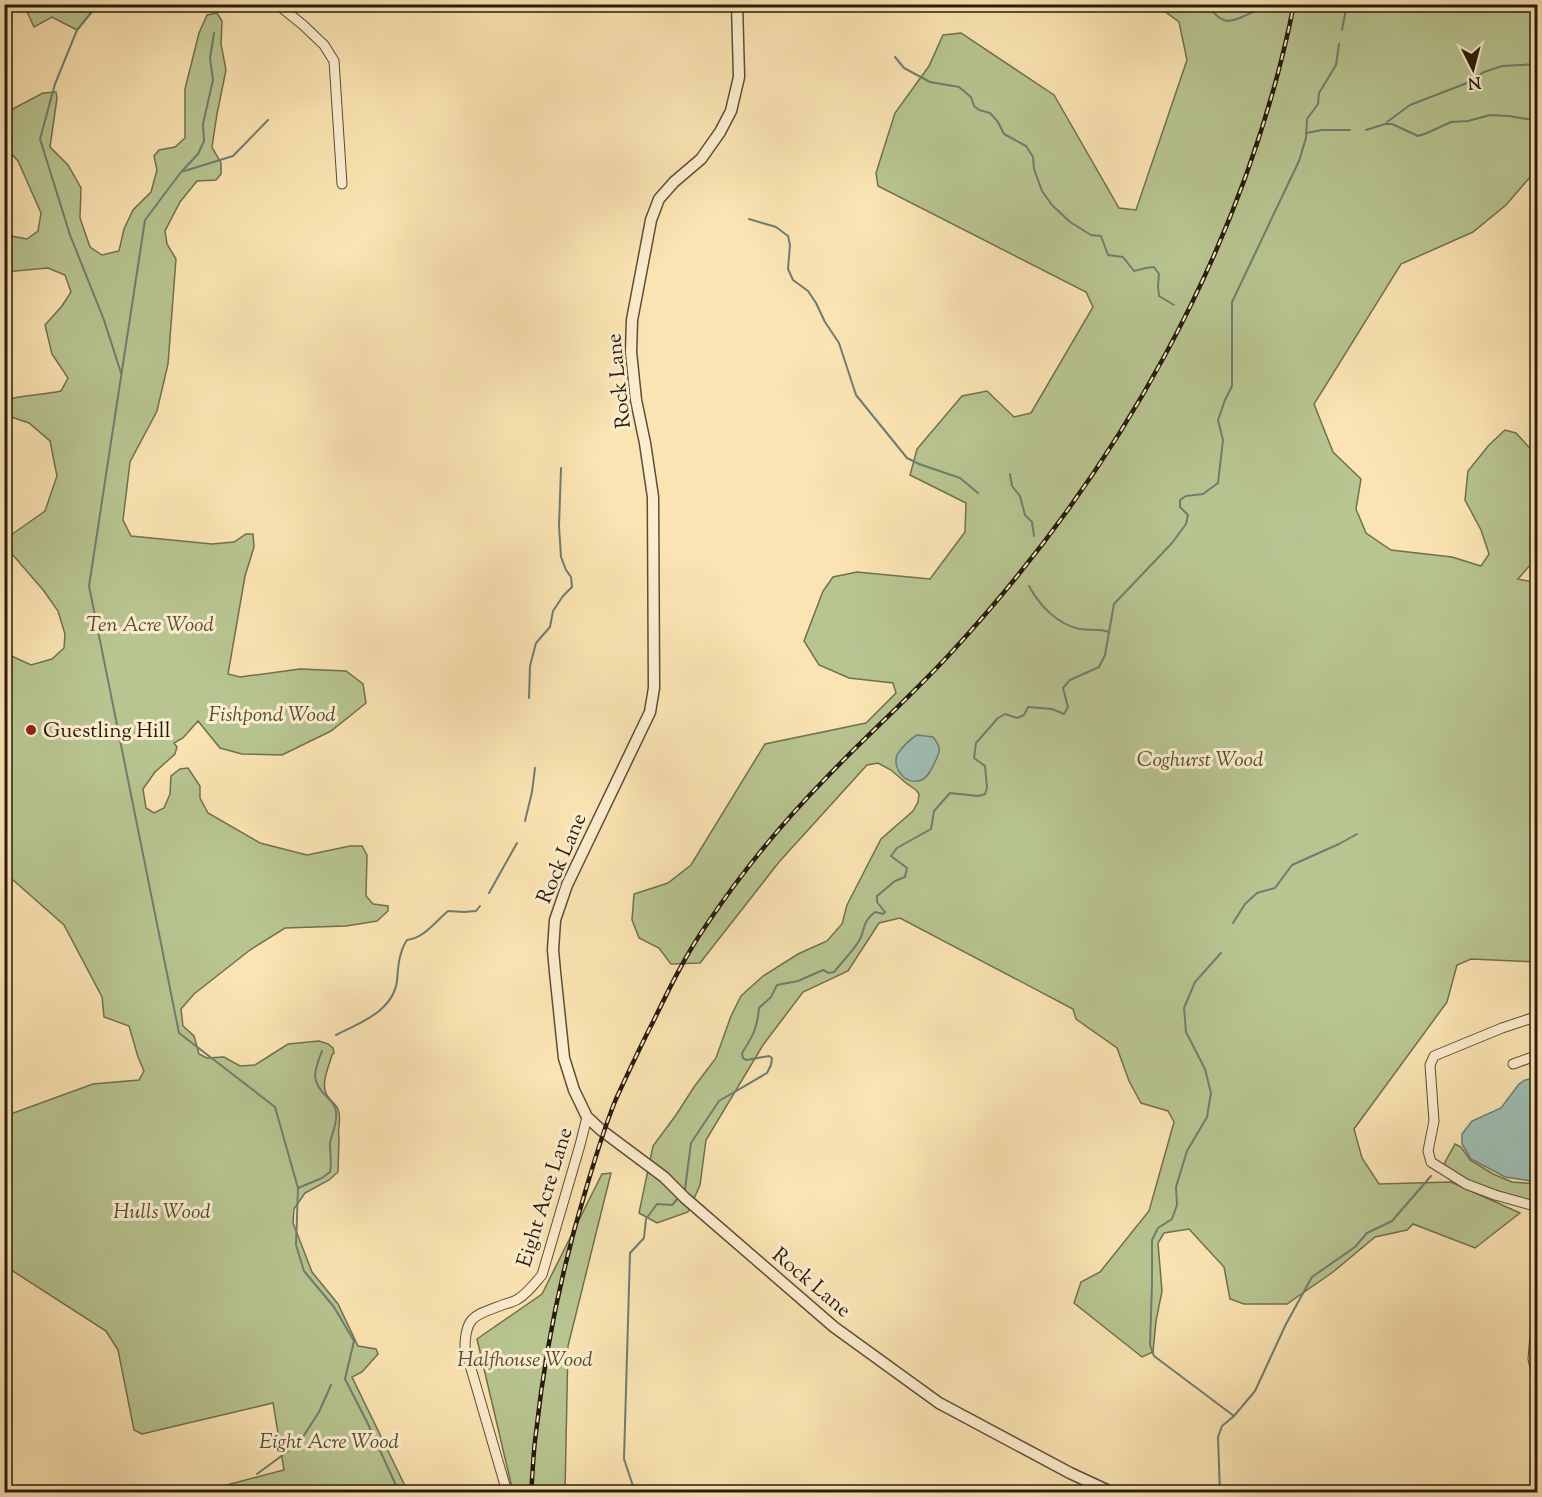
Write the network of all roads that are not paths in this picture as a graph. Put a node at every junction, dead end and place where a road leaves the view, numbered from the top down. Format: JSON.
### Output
{"nodes":[{"id":1,"x":277,"y":4,"type":"edge"},
{"id":2,"x":737,"y":4,"type":"edge"},
{"id":3,"x":342,"y":184,"type":"dead end"},
{"id":4,"x":1538,"y":1016,"type":"edge"},
{"id":5,"x":1538,"y":1055,"type":"edge"},
{"id":6,"x":1514,"y":1064,"type":"dead end"},
{"id":7,"x":587,"y":1117,"type":"junction"},
{"id":8,"x":1538,"y":1207,"type":"edge"},
{"id":9,"x":1538,"y":1299,"type":"edge"},
{"id":10,"x":1538,"y":1381,"type":"edge"},
{"id":11,"x":507,"y":1492,"type":"edge"},
{"id":12,"x":1111,"y":1492,"type":"edge"}],
"edges":[{"from":1,"to":3,"type":"street"},
{"from":2,"to":7,"type":"street","name":"Rock Lane"},
{"from":4,"to":8,"type":"street"},
{"from":5,"to":6,"type":"street"},
{"from":7,"to":11,"type":"street","name":"Eight Acre Lane"},
{"from":7,"to":12,"type":"street","name":"Rock Lane"},
{"from":9,"to":10,"type":"street"}]}
